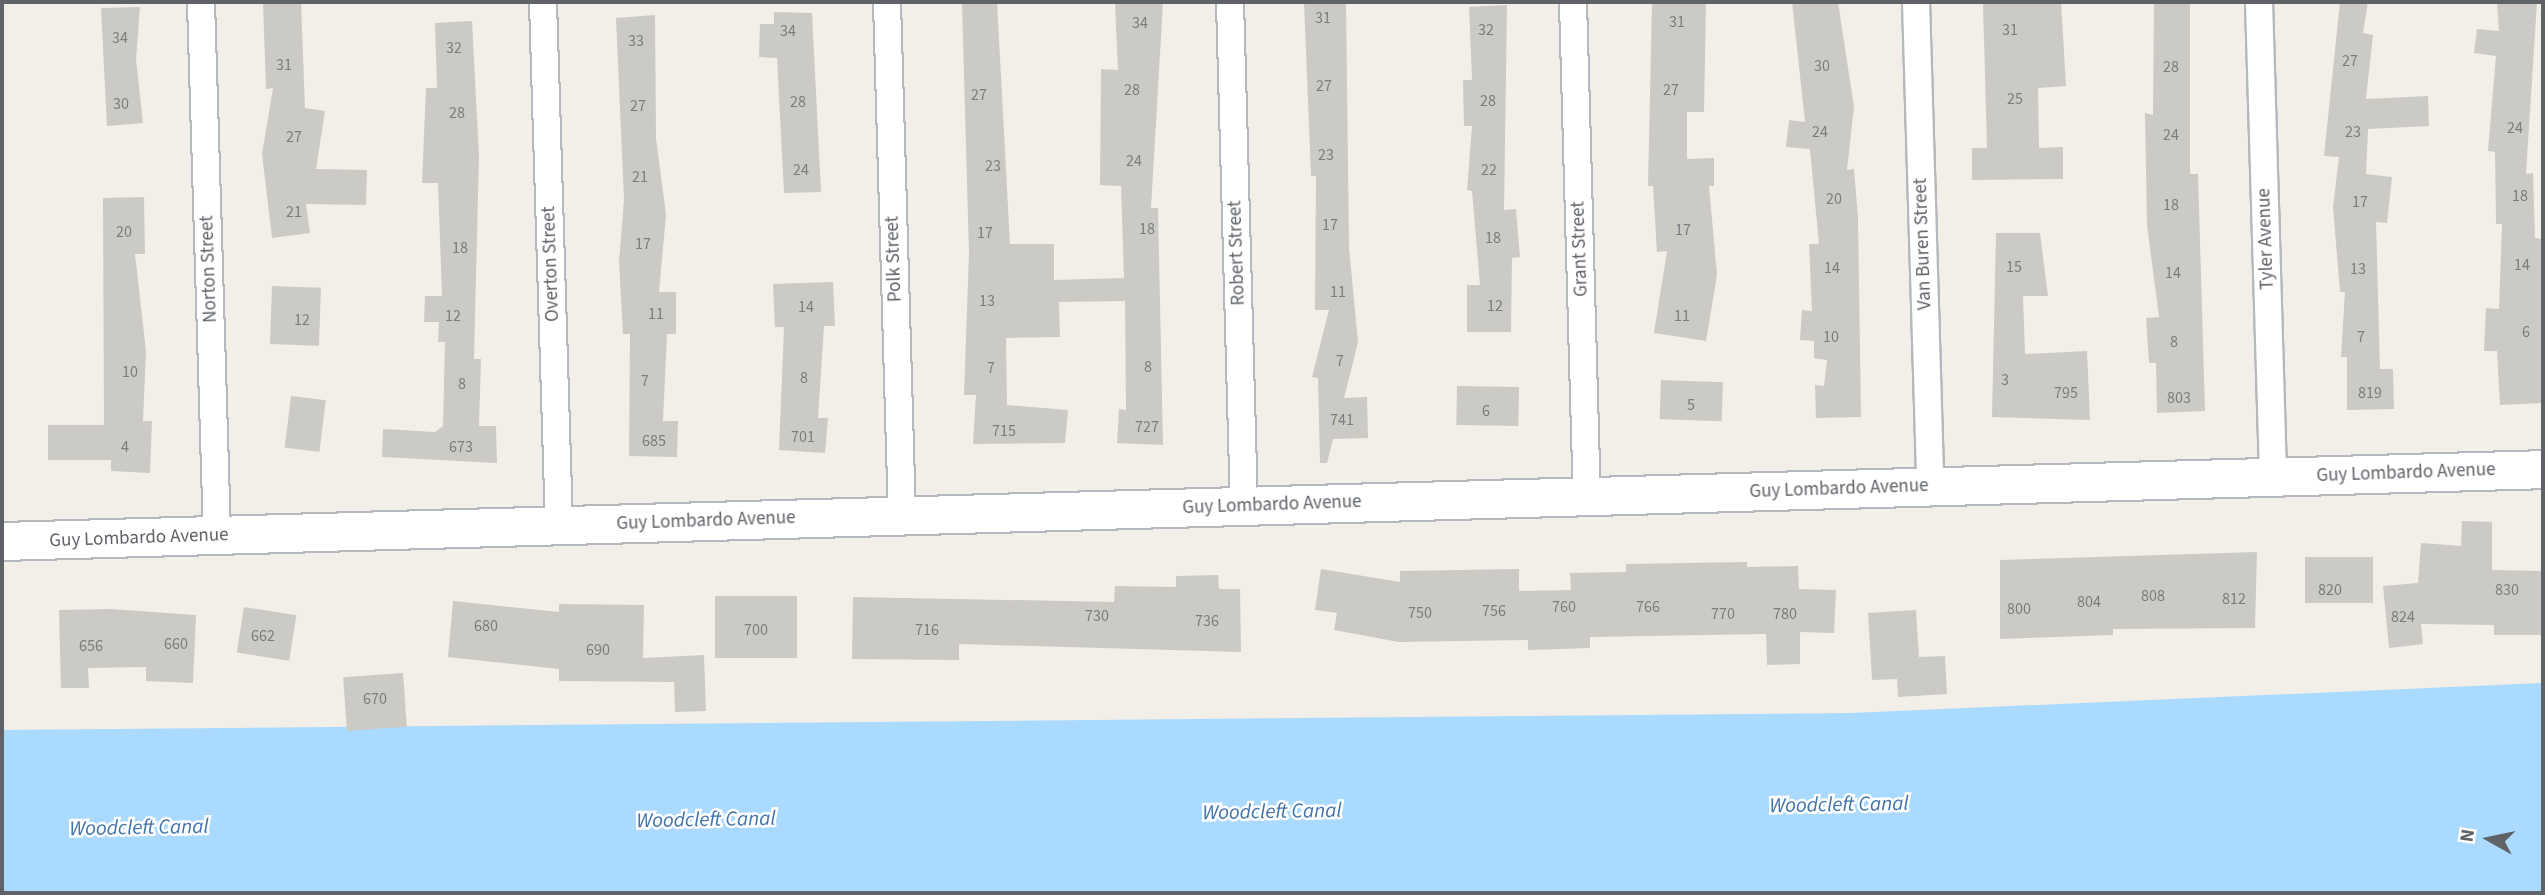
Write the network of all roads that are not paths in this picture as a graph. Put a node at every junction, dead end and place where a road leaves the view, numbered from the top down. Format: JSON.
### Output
{"nodes":[{"id":1,"x":201,"y":2,"type":"edge"},
{"id":2,"x":543,"y":2,"type":"edge"},
{"id":3,"x":887,"y":2,"type":"edge"},
{"id":4,"x":1230,"y":2,"type":"edge"},
{"id":5,"x":1573,"y":2,"type":"edge"},
{"id":6,"x":1916,"y":2,"type":"edge"},
{"id":7,"x":2259,"y":2,"type":"edge"},
{"id":8,"x":2543,"y":469,"type":"edge"},
{"id":9,"x":2273,"y":477,"type":"junction"},
{"id":10,"x":1930,"y":487,"type":"junction"},
{"id":11,"x":1587,"y":496,"type":"junction"},
{"id":12,"x":1244,"y":505,"type":"junction"},
{"id":13,"x":902,"y":516,"type":"junction"},
{"id":14,"x":559,"y":525,"type":"junction"},
{"id":15,"x":217,"y":535,"type":"junction"},
{"id":16,"x":2,"y":541,"type":"edge"}],
"edges":[{"from":1,"to":15,"type":"street","name":"Norton Street"},
{"from":2,"to":14,"type":"street","name":"Overton Street"},
{"from":3,"to":13,"type":"street","name":"Polk Street"},
{"from":4,"to":12,"type":"street","name":"Robert Street"},
{"from":5,"to":11,"type":"street","name":"Grant Street"},
{"from":6,"to":10,"type":"street","name":"Van Buren Street"},
{"from":7,"to":9,"type":"street","name":"Tyler Avenue"},
{"from":8,"to":9,"type":"street","name":"Guy Lombardo Avenue"},
{"from":9,"to":10,"type":"street","name":"Guy Lombardo Avenue"},
{"from":10,"to":11,"type":"street","name":"Guy Lombardo Avenue"},
{"from":11,"to":12,"type":"street","name":"Guy Lombardo Avenue"},
{"from":12,"to":13,"type":"street","name":"Guy Lombardo Avenue"},
{"from":13,"to":14,"type":"street","name":"Guy Lombardo Avenue"},
{"from":14,"to":15,"type":"street","name":"Guy Lombardo Avenue"},
{"from":15,"to":16,"type":"street","name":"Guy Lombardo Avenue"}]}
